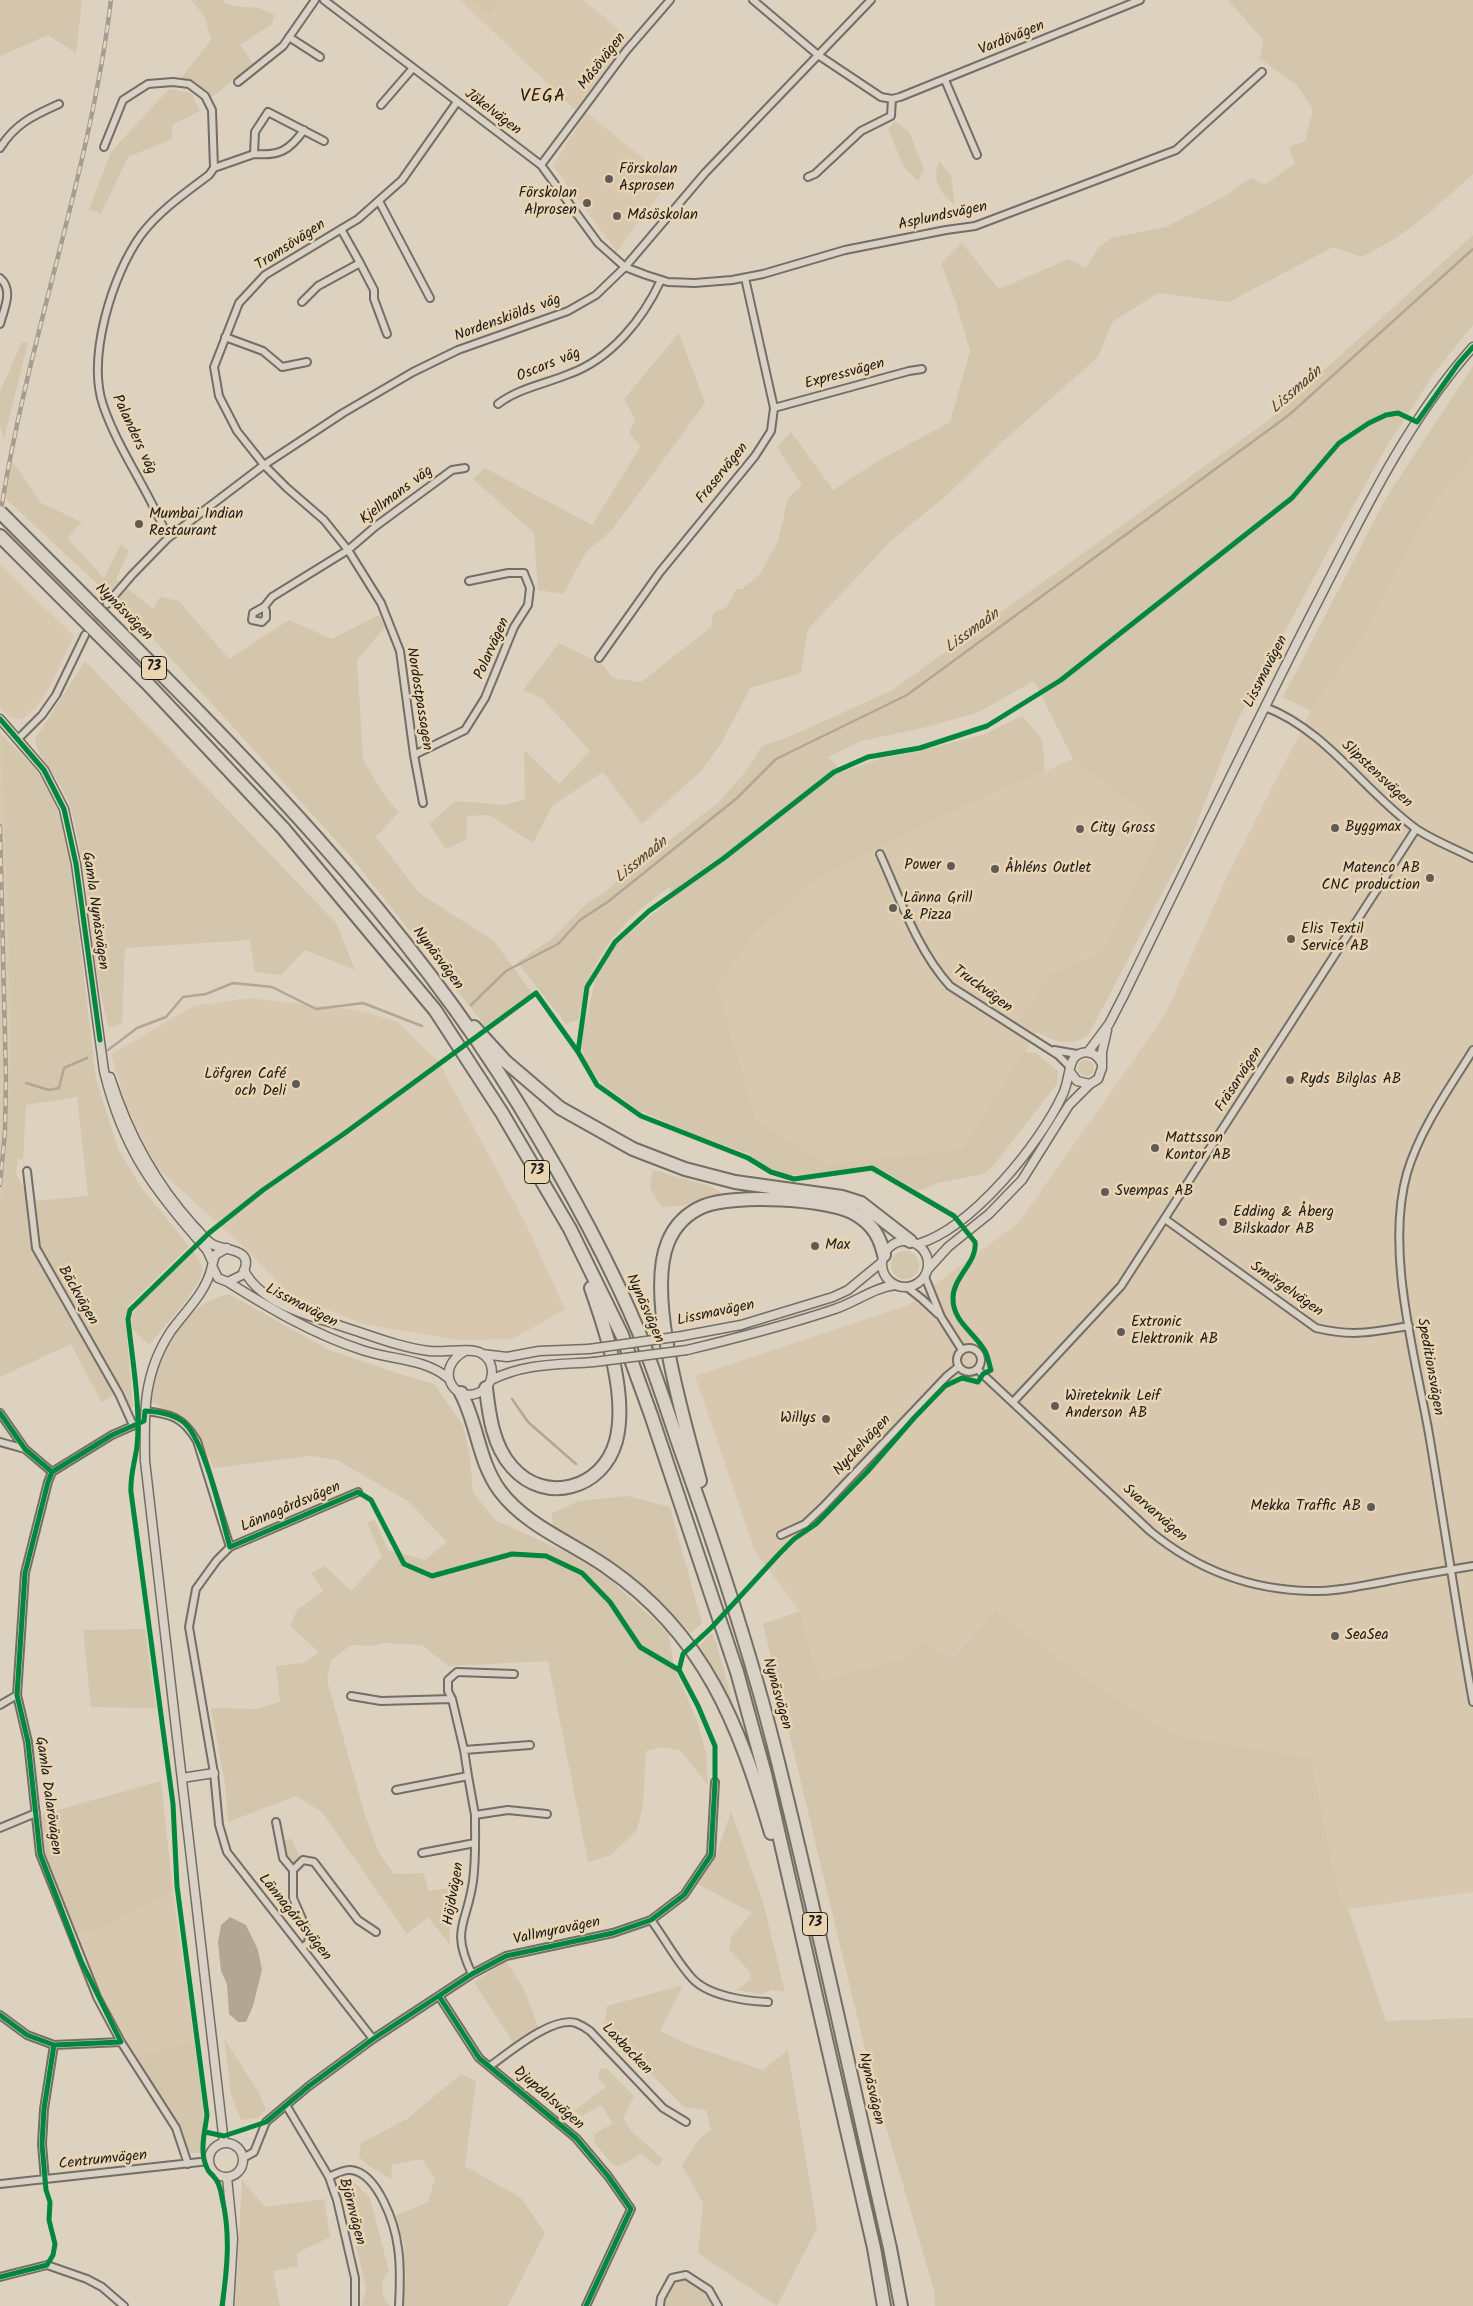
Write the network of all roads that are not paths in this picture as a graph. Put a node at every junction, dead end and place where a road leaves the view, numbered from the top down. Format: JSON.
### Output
{"nodes":[{"id":1,"x":315,"y":0,"type":"edge"},
{"id":2,"x":324,"y":0,"type":"edge"},
{"id":3,"x":670,"y":0,"type":"edge"},
{"id":4,"x":753,"y":0,"type":"edge"},
{"id":5,"x":871,"y":0,"type":"edge"},
{"id":6,"x":1140,"y":0,"type":"edge"},
{"id":7,"x":289,"y":37,"type":"junction"},
{"id":8,"x":818,"y":55,"type":"junction"},
{"id":9,"x":320,"y":57,"type":"dead end"},
{"id":10,"x":413,"y":68,"type":"junction"},
{"id":11,"x":1262,"y":72,"type":"dead end"},
{"id":12,"x":944,"y":80,"type":"junction"},
{"id":13,"x":238,"y":82,"type":"dead end"},
{"id":14,"x":892,"y":98,"type":"junction"},
{"id":15,"x":457,"y":102,"type":"junction"},
{"id":16,"x":59,"y":104,"type":"dead end"},
{"id":17,"x":381,"y":105,"type":"dead end"},
{"id":18,"x":304,"y":130,"type":"junction"},
{"id":19,"x":324,"y":141,"type":"dead end"},
{"id":20,"x":104,"y":147,"type":"dead end"},
{"id":21,"x":0,"y":148,"type":"edge"},
{"id":22,"x":254,"y":154,"type":"junction"},
{"id":23,"x":977,"y":155,"type":"dead end"},
{"id":24,"x":541,"y":165,"type":"junction"},
{"id":25,"x":214,"y":168,"type":"junction"},
{"id":26,"x":808,"y":177,"type":"dead end"},
{"id":27,"x":378,"y":201,"type":"junction"},
{"id":28,"x":341,"y":229,"type":"junction"},
{"id":29,"x":360,"y":263,"type":"junction"},
{"id":30,"x":625,"y":267,"type":"junction"},
{"id":31,"x":0,"y":278,"type":"edge"},
{"id":32,"x":745,"y":278,"type":"junction"},
{"id":33,"x":661,"y":280,"type":"junction"},
{"id":34,"x":430,"y":298,"type":"dead end"},
{"id":35,"x":302,"y":302,"type":"dead end"},
{"id":36,"x":0,"y":324,"type":"edge"},
{"id":37,"x":387,"y":334,"type":"dead end"},
{"id":38,"x":225,"y":337,"type":"junction"},
{"id":39,"x":1473,"y":347,"type":"edge"},
{"id":40,"x":307,"y":362,"type":"dead end"},
{"id":41,"x":922,"y":369,"type":"dead end"},
{"id":42,"x":498,"y":404,"type":"dead end"},
{"id":43,"x":774,"y":408,"type":"junction"},
{"id":44,"x":264,"y":464,"type":"junction"},
{"id":45,"x":465,"y":468,"type":"dead end"},
{"id":46,"x":4,"y":516,"type":"edge"},
{"id":47,"x":0,"y":536,"type":"edge"},
{"id":48,"x":168,"y":538,"type":"junction"},
{"id":49,"x":348,"y":550,"type":"junction"},
{"id":50,"x":469,"y":581,"type":"dead end"},
{"id":51,"x":107,"y":604,"type":"tunnel mouth"},
{"id":52,"x":264,"y":608,"type":"dead end"},
{"id":53,"x":85,"y":636,"type":"tunnel mouth"},
{"id":54,"x":599,"y":658,"type":"dead end"},
{"id":55,"x":1265,"y":707,"type":"junction"},
{"id":56,"x":2,"y":720,"type":"edge"},
{"id":57,"x":18,"y":739,"type":"junction"},
{"id":58,"x":414,"y":755,"type":"junction"},
{"id":59,"x":423,"y":803,"type":"dead end"},
{"id":60,"x":1416,"y":829,"type":"junction"},
{"id":61,"x":880,"y":854,"type":"dead end"},
{"id":62,"x":1473,"y":858,"type":"edge"},
{"id":63,"x":444,"y":994,"type":"junction"},
{"id":64,"x":1109,"y":1024,"type":"junction"},
{"id":65,"x":100,"y":1040,"type":"junction"},
{"id":66,"x":1048,"y":1048,"type":"junction"},
{"id":67,"x":1473,"y":1050,"type":"edge"},
{"id":68,"x":1088,"y":1052,"type":"junction"},
{"id":69,"x":1077,"y":1054,"type":"junction"},
{"id":70,"x":1101,"y":1062,"type":"junction"},
{"id":71,"x":1070,"y":1070,"type":"junction"},
{"id":72,"x":1090,"y":1084,"type":"junction"},
{"id":73,"x":27,"y":1171,"type":"dead end"},
{"id":74,"x":1165,"y":1219,"type":"junction"},
{"id":75,"x":570,"y":1229,"type":"junction"},
{"id":76,"x":914,"y":1242,"type":"junction"},
{"id":77,"x":226,"y":1248,"type":"junction"},
{"id":78,"x":883,"y":1258,"type":"junction"},
{"id":79,"x":212,"y":1263,"type":"junction"},
{"id":80,"x":244,"y":1270,"type":"junction"},
{"id":81,"x":927,"y":1273,"type":"junction"},
{"id":82,"x":225,"y":1281,"type":"junction"},
{"id":83,"x":895,"y":1285,"type":"junction"},
{"id":84,"x":907,"y":1288,"type":"junction"},
{"id":85,"x":202,"y":1293,"type":"junction"},
{"id":86,"x":940,"y":1317,"type":"junction"},
{"id":87,"x":1409,"y":1326,"type":"junction"},
{"id":88,"x":962,"y":1350,"type":"junction"},
{"id":89,"x":465,"y":1351,"type":"junction"},
{"id":90,"x":482,"y":1354,"type":"junction"},
{"id":91,"x":958,"y":1367,"type":"junction"},
{"id":92,"x":978,"y":1369,"type":"junction"},
{"id":93,"x":448,"y":1378,"type":"junction"},
{"id":94,"x":489,"y":1384,"type":"junction"},
{"id":95,"x":461,"y":1393,"type":"junction"},
{"id":96,"x":1013,"y":1402,"type":"junction"},
{"id":97,"x":145,"y":1411,"type":"junction"},
{"id":98,"x":0,"y":1413,"type":"edge"},
{"id":99,"x":144,"y":1421,"type":"junction"},
{"id":100,"x":133,"y":1425,"type":"junction"},
{"id":101,"x":0,"y":1442,"type":"edge"},
{"id":102,"x":25,"y":1449,"type":"junction"},
{"id":103,"x":52,"y":1472,"type":"junction"},
{"id":104,"x":358,"y":1492,"type":"dead end"},
{"id":105,"x":781,"y":1534,"type":"dead end"},
{"id":106,"x":716,"y":1546,"type":"junction"},
{"id":107,"x":230,"y":1547,"type":"junction"},
{"id":108,"x":1473,"y":1566,"type":"edge"},
{"id":109,"x":1451,"y":1570,"type":"junction"},
{"id":110,"x":514,"y":1674,"type":"dead end"},
{"id":111,"x":17,"y":1695,"type":"junction"},
{"id":112,"x":351,"y":1696,"type":"dead end"},
{"id":113,"x":452,"y":1699,"type":"junction"},
{"id":114,"x":1473,"y":1702,"type":"edge"},
{"id":115,"x":0,"y":1705,"type":"edge"},
{"id":116,"x":530,"y":1745,"type":"dead end"},
{"id":117,"x":464,"y":1750,"type":"junction"},
{"id":118,"x":214,"y":1773,"type":"junction"},
{"id":119,"x":468,"y":1776,"type":"junction"},
{"id":120,"x":182,"y":1778,"type":"junction"},
{"id":121,"x":715,"y":1782,"type":"dead end"},
{"id":122,"x":396,"y":1790,"type":"dead end"},
{"id":123,"x":36,"y":1813,"type":"junction"},
{"id":124,"x":547,"y":1814,"type":"dead end"},
{"id":125,"x":475,"y":1815,"type":"junction"},
{"id":126,"x":276,"y":1822,"type":"dead end"},
{"id":127,"x":0,"y":1828,"type":"edge"},
{"id":128,"x":475,"y":1843,"type":"junction"},
{"id":129,"x":422,"y":1853,"type":"dead end"},
{"id":130,"x":294,"y":1870,"type":"junction"},
{"id":131,"x":652,"y":1920,"type":"junction"},
{"id":132,"x":376,"y":1932,"type":"dead end"},
{"id":133,"x":804,"y":1946,"type":"junction"},
{"id":134,"x":303,"y":1947,"type":"junction"},
{"id":135,"x":472,"y":1974,"type":"junction"},
{"id":136,"x":439,"y":1996,"type":"junction"},
{"id":137,"x":768,"y":2002,"type":"dead end"},
{"id":138,"x":0,"y":2015,"type":"edge"},
{"id":139,"x":373,"y":2039,"type":"junction"},
{"id":140,"x":120,"y":2042,"type":"junction"},
{"id":141,"x":54,"y":2045,"type":"junction"},
{"id":142,"x":490,"y":2066,"type":"junction"},
{"id":143,"x":286,"y":2105,"type":"junction"},
{"id":144,"x":686,"y":2122,"type":"dead end"},
{"id":145,"x":224,"y":2143,"type":"junction"},
{"id":146,"x":243,"y":2158,"type":"junction"},
{"id":147,"x":209,"y":2161,"type":"junction"},
{"id":148,"x":188,"y":2164,"type":"junction"},
{"id":149,"x":227,"y":2177,"type":"junction"},
{"id":150,"x":329,"y":2177,"type":"junction"},
{"id":151,"x":45,"y":2180,"type":"junction"},
{"id":152,"x":0,"y":2184,"type":"edge"},
{"id":153,"x":0,"y":2277,"type":"edge"},
{"id":154,"x":124,"y":2306,"type":"edge"},
{"id":155,"x":229,"y":2306,"type":"edge"},
{"id":156,"x":355,"y":2306,"type":"edge"},
{"id":157,"x":399,"y":2306,"type":"edge"},
{"id":158,"x":586,"y":2306,"type":"edge"},
{"id":159,"x":660,"y":2306,"type":"edge"},
{"id":160,"x":718,"y":2306,"type":"edge"},
{"id":161,"x":884,"y":2306,"type":"edge"},
{"id":162,"x":901,"y":2306,"type":"edge"}],
"edges":[{"from":1,"to":7,"type":"street"},
{"from":2,"to":10,"type":"street","name":"Jökelvägen"},
{"from":3,"to":24,"type":"street","name":"Måsövägen"},
{"from":4,"to":8,"type":"street"},
{"from":5,"to":8,"type":"street","name":"Nordenskiölds väg"},
{"from":6,"to":12,"type":"street","name":"Vardövägen"},
{"from":7,"to":9,"type":"street"},
{"from":7,"to":13,"type":"street"},
{"from":8,"to":14,"type":"street"},
{"from":8,"to":30,"type":"street","name":"Nordenskiölds väg"},
{"from":10,"to":15,"type":"street","name":"Jökelvägen"},
{"from":10,"to":17,"type":"street"},
{"from":11,"to":32,"type":"street","name":"Asplundsvägen"},
{"from":12,"to":14,"type":"street","name":"Vardövägen"},
{"from":12,"to":23,"type":"street"},
{"from":14,"to":26,"type":"street"},
{"from":15,"to":24,"type":"street","name":"Jökelvägen"},
{"from":15,"to":27,"type":"street","name":"Tromsövägen"},
{"from":16,"to":21,"type":"street"},
{"from":18,"to":19,"type":"street"},
{"from":18,"to":22,"type":"street","name":"Palanders väg"},
{"from":18,"to":22,"type":"street"},
{"from":20,"to":25,"type":"street"},
{"from":22,"to":25,"type":"street","name":"Palanders väg"},
{"from":24,"to":30,"type":"street","name":"Jökelvägen"},
{"from":25,"to":48,"type":"street","name":"Palanders väg"},
{"from":27,"to":28,"type":"street","name":"Tromsövägen"},
{"from":27,"to":34,"type":"street"},
{"from":28,"to":29,"type":"street","name":"Tromsövägen"},
{"from":28,"to":38,"type":"street","name":"Tromsövägen"},
{"from":29,"to":35,"type":"street"},
{"from":29,"to":37,"type":"street","name":"Tromsövägen"},
{"from":30,"to":33,"type":"street","name":"Asplundsvägen"},
{"from":30,"to":44,"type":"street","name":"Nordenskiölds väg"},
{"from":31,"to":36,"type":"street"},
{"from":32,"to":33,"type":"street","name":"Asplundsvägen"},
{"from":32,"to":43,"type":"street","name":"Fraservägen"},
{"from":33,"to":42,"type":"street","name":"Oscars väg"},
{"from":38,"to":40,"type":"street"},
{"from":38,"to":44,"type":"street","name":"Tromsövägen"},
{"from":39,"to":55,"type":"street","name":"Lissmavägen"},
{"from":41,"to":43,"type":"street","name":"Expressvägen"},
{"from":43,"to":54,"type":"street","name":"Fraservägen"},
{"from":44,"to":48,"type":"street","name":"Nordenskiölds väg"},
{"from":44,"to":49,"type":"street","name":"Nordostpassagen"},
{"from":45,"to":49,"type":"street","name":"Kjellmans väg"},
{"from":46,"to":63,"type":"highway","name":"Nynäsvägen","number":"73"},
{"from":47,"to":75,"type":"highway","name":"Nynäsvägen","number":"73"},
{"from":48,"to":51,"type":"street","name":"Nordenskiölds väg"},
{"from":49,"to":52,"type":"street"},
{"from":49,"to":58,"type":"street","name":"Nordostpassagen"},
{"from":50,"to":58,"type":"street","name":"Polarvägen"},
{"from":53,"to":57,"type":"street"},
{"from":55,"to":60,"type":"street","name":"Slipstensvägen"},
{"from":55,"to":64,"type":"street","name":"Lissmavägen"},
{"from":56,"to":57,"type":"street"},
{"from":57,"to":65,"type":"street","name":"Gamla Nynäsvägen"},
{"from":58,"to":59,"type":"street","name":"Nordostpassagen"},
{"from":60,"to":62,"type":"street","name":"Slipstensvägen"},
{"from":60,"to":74,"type":"street","name":"Fräsarvägen"},
{"from":61,"to":66,"type":"street","name":"Truckvägen"},
{"from":63,"to":76,"type":"highway"},
{"from":63,"to":106,"type":"highway","name":"Nynäsvägen","number":"73"},
{"from":64,"to":68,"type":"street","name":"Lissmavägen"},
{"from":64,"to":70,"type":"street","name":"Lissmavägen"},
{"from":65,"to":77,"type":"street","name":"Gamla Nynäsvägen"},
{"from":65,"to":79,"type":"street","name":"Gamla Nynäsvägen"},
{"from":66,"to":69,"type":"street","name":"Truckvägen"},
{"from":66,"to":71,"type":"street","name":"Truckvägen"},
{"from":67,"to":87,"type":"street","name":"Speditionsvägen"},
{"from":68,"to":69,"type":"street"},
{"from":68,"to":70,"type":"street"},
{"from":69,"to":71,"type":"street"},
{"from":70,"to":72,"type":"street","name":"Lissmavägen"},
{"from":71,"to":72,"type":"street"},
{"from":71,"to":76,"type":"street"},
{"from":72,"to":81,"type":"street","name":"Lissmavägen"},
{"from":73,"to":100,"type":"street","name":"Bäckvägen"},
{"from":74,"to":87,"type":"street","name":"Smärgelvägen"},
{"from":74,"to":96,"type":"street","name":"Fräsarvägen"},
{"from":75,"to":94,"type":"highway"},
{"from":75,"to":133,"type":"highway","name":"Nynäsvägen","number":"73"},
{"from":76,"to":78,"type":"street"},
{"from":76,"to":81,"type":"street"},
{"from":77,"to":79,"type":"street"},
{"from":77,"to":80,"type":"street"},
{"from":78,"to":83,"type":"street"},
{"from":78,"to":90,"type":"street","name":"Lissmavägen","bridge":true},
{"from":78,"to":106,"type":"highway"},
{"from":79,"to":82,"type":"street"},
{"from":79,"to":85,"type":"street"},
{"from":80,"to":82,"type":"street"},
{"from":80,"to":89,"type":"street","name":"Lissmavägen"},
{"from":81,"to":84,"type":"street"},
{"from":81,"to":86,"type":"street"},
{"from":82,"to":85,"type":"street"},
{"from":82,"to":93,"type":"street","name":"Lissmavägen"},
{"from":83,"to":84,"type":"street"},
{"from":83,"to":94,"type":"street","name":"Lissmavägen","bridge":true},
{"from":84,"to":86,"type":"street"},
{"from":85,"to":97,"type":"street"},
{"from":86,"to":88,"type":"street"},
{"from":87,"to":109,"type":"street","name":"Speditionsvägen"},
{"from":88,"to":91,"type":"street"},
{"from":88,"to":92,"type":"street"},
{"from":89,"to":90,"type":"street"},
{"from":89,"to":93,"type":"street"},
{"from":90,"to":94,"type":"street"},
{"from":91,"to":92,"type":"street"},
{"from":91,"to":105,"type":"street","name":"Nyckelvägen"},
{"from":92,"to":96,"type":"street","name":"Svarvarvägen"},
{"from":93,"to":95,"type":"street"},
{"from":94,"to":95,"type":"street"},
{"from":95,"to":133,"type":"highway"},
{"from":96,"to":109,"type":"street","name":"Svarvarvägen"},
{"from":97,"to":99,"type":"street"},
{"from":97,"to":107,"type":"street","name":"Lännagårdsvägen"},
{"from":98,"to":102,"type":"street"},
{"from":99,"to":100,"type":"street"},
{"from":99,"to":120,"type":"street"},
{"from":100,"to":103,"type":"street"},
{"from":101,"to":102,"type":"street"},
{"from":102,"to":103,"type":"street"},
{"from":103,"to":111,"type":"street","name":"Gamla Dalarövägen"},
{"from":104,"to":107,"type":"street","name":"Lännagårdsvägen"},
{"from":106,"to":162,"type":"highway","name":"Nynäsvägen","number":"73"},
{"from":107,"to":118,"type":"street","name":"Lännagårdsvägen"},
{"from":108,"to":109,"type":"street","name":"Svarvarvägen"},
{"from":109,"to":114,"type":"street","name":"Speditionsvägen"},
{"from":110,"to":113,"type":"street","name":"Höjdvägen"},
{"from":111,"to":115,"type":"street"},
{"from":111,"to":123,"type":"street","name":"Gamla Dalarövägen"},
{"from":112,"to":113,"type":"street"},
{"from":113,"to":117,"type":"street","name":"Höjdvägen"},
{"from":116,"to":117,"type":"street"},
{"from":117,"to":119,"type":"street","name":"Höjdvägen"},
{"from":118,"to":120,"type":"street"},
{"from":118,"to":134,"type":"street","name":"Lännagårdsvägen"},
{"from":119,"to":122,"type":"street"},
{"from":119,"to":125,"type":"street","name":"Höjdvägen"},
{"from":120,"to":145,"type":"street"},
{"from":121,"to":131,"type":"street","name":"Vallmyravägen"},
{"from":123,"to":127,"type":"street"},
{"from":123,"to":140,"type":"street","name":"Gamla Dalarövägen"},
{"from":124,"to":125,"type":"street"},
{"from":125,"to":128,"type":"street","name":"Höjdvägen"},
{"from":126,"to":130,"type":"street"},
{"from":128,"to":129,"type":"street"},
{"from":128,"to":135,"type":"street","name":"Höjdvägen"},
{"from":130,"to":132,"type":"street"},
{"from":130,"to":134,"type":"street"},
{"from":131,"to":135,"type":"street","name":"Vallmyravägen"},
{"from":131,"to":137,"type":"street"},
{"from":133,"to":161,"type":"highway","name":"Nynäsvägen","number":"73"},
{"from":134,"to":139,"type":"street","name":"Lännagårdsvägen"},
{"from":135,"to":136,"type":"street","name":"Vallmyravägen"},
{"from":136,"to":139,"type":"street","name":"Vallmyravägen"},
{"from":136,"to":142,"type":"street","name":"Djupdalsvägen"},
{"from":138,"to":141,"type":"street"},
{"from":139,"to":143,"type":"street","name":"Vallmyravägen"},
{"from":140,"to":141,"type":"street"},
{"from":140,"to":148,"type":"street","name":"Gamla Dalarövägen"},
{"from":141,"to":151,"type":"street"},
{"from":142,"to":144,"type":"street","name":"Laxbacken"},
{"from":142,"to":158,"type":"street","name":"Djupdalsvägen"},
{"from":143,"to":146,"type":"street","name":"Vallmyravägen"},
{"from":143,"to":150,"type":"street","name":"Björnvägen"},
{"from":145,"to":146,"type":"street"},
{"from":145,"to":147,"type":"street"},
{"from":146,"to":149,"type":"street"},
{"from":147,"to":148,"type":"street","name":"Centrumvägen"},
{"from":147,"to":149,"type":"street"},
{"from":148,"to":151,"type":"street","name":"Centrumvägen"},
{"from":149,"to":155,"type":"street"},
{"from":150,"to":156,"type":"street","name":"Björnvägen"},
{"from":150,"to":157,"type":"street"},
{"from":151,"to":152,"type":"street","name":"Centrumvägen"},
{"from":153,"to":154,"type":"street"},
{"from":159,"to":160,"type":"street"}]}
